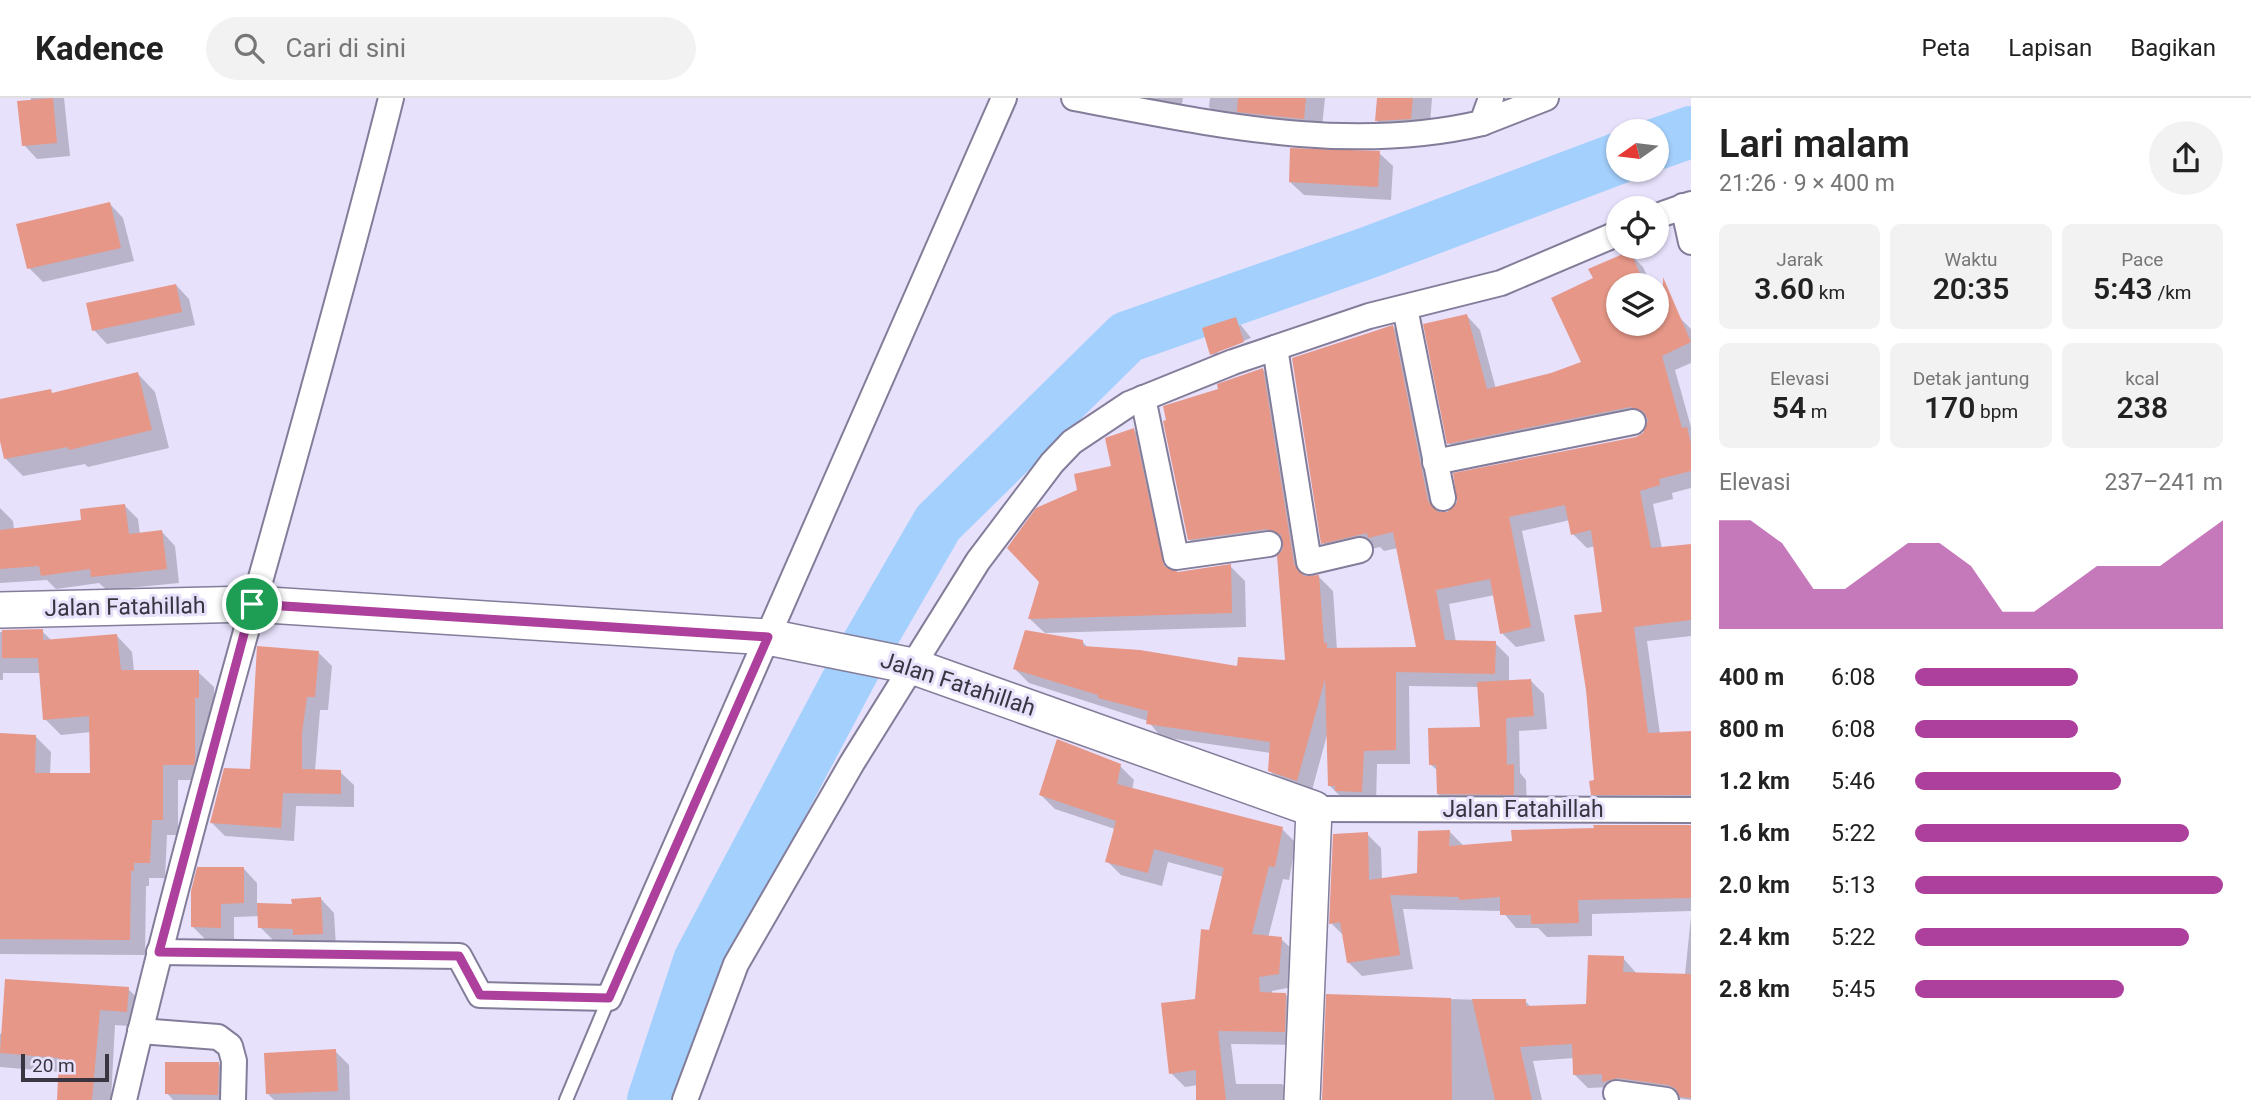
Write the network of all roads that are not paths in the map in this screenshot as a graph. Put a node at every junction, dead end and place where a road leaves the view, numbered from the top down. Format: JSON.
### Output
{"nodes":[{"id":1,"x":390,"y":98,"type":"edge"},
{"id":2,"x":1004,"y":98,"type":"edge"},
{"id":3,"x":1074,"y":98,"type":"edge"},
{"id":4,"x":1491,"y":98,"type":"edge"},
{"id":5,"x":1546,"y":98,"type":"edge"},
{"id":6,"x":1482,"y":123,"type":"junction"},
{"id":7,"x":1687,"y":205,"type":"edge"},
{"id":8,"x":1669,"y":212,"type":"edge"},
{"id":9,"x":1606,"y":239,"type":"edge"},
{"id":10,"x":1691,"y":242,"type":"edge"},
{"id":11,"x":1405,"y":308,"type":"junction"},
{"id":12,"x":1275,"y":348,"type":"junction"},
{"id":13,"x":1143,"y":398,"type":"junction"},
{"id":14,"x":1633,"y":422,"type":"dead end"},
{"id":15,"x":1435,"y":462,"type":"junction"},
{"id":16,"x":1443,"y":498,"type":"dead end"},
{"id":17,"x":1269,"y":544,"type":"dead end"},
{"id":18,"x":1360,"y":550,"type":"dead end"},
{"id":19,"x":252,"y":604,"type":"junction"},
{"id":20,"x":0,"y":610,"type":"edge"},
{"id":21,"x":778,"y":639,"type":"junction"},
{"id":22,"x":902,"y":663,"type":"junction"},
{"id":23,"x":1314,"y":809,"type":"junction"},
{"id":24,"x":1691,"y":810,"type":"edge"},
{"id":25,"x":159,"y":952,"type":"junction"},
{"id":26,"x":609,"y":998,"type":"junction"},
{"id":27,"x":140,"y":1031,"type":"junction"},
{"id":28,"x":1616,"y":1093,"type":"dead end"},
{"id":29,"x":124,"y":1100,"type":"edge"},
{"id":30,"x":233,"y":1100,"type":"edge"},
{"id":31,"x":566,"y":1100,"type":"edge"},
{"id":32,"x":685,"y":1100,"type":"edge"},
{"id":33,"x":1302,"y":1100,"type":"edge"},
{"id":34,"x":1666,"y":1100,"type":"edge"}],
"edges":[{"from":1,"to":19,"type":"street"},
{"from":2,"to":21,"type":"street"},
{"from":3,"to":6,"type":"street"},
{"from":4,"to":6,"type":"street"},
{"from":5,"to":6,"type":"street"},
{"from":7,"to":8,"type":"street"},
{"from":7,"to":10,"type":"street"},
{"from":9,"to":11,"type":"street"},
{"from":11,"to":12,"type":"street"},
{"from":11,"to":15,"type":"street"},
{"from":12,"to":13,"type":"street"},
{"from":12,"to":18,"type":"street"},
{"from":13,"to":17,"type":"street"},
{"from":13,"to":22,"type":"street"},
{"from":14,"to":15,"type":"street"},
{"from":15,"to":16,"type":"street"},
{"from":19,"to":20,"type":"street","name":"Jalan Fatahillah"},
{"from":19,"to":21,"type":"street","name":"Jalan Fatahillah"},
{"from":19,"to":25,"type":"street"},
{"from":21,"to":22,"type":"street","name":"Jalan Fatahillah"},
{"from":21,"to":26,"type":"street"},
{"from":22,"to":23,"type":"street","name":"Jalan Fatahillah"},
{"from":22,"to":32,"type":"street"},
{"from":23,"to":24,"type":"street","name":"Jalan Fatahillah"},
{"from":23,"to":33,"type":"street"},
{"from":25,"to":26,"type":"street"},
{"from":25,"to":27,"type":"street"},
{"from":26,"to":31,"type":"lane"},
{"from":27,"to":29,"type":"street"},
{"from":27,"to":30,"type":"street"},
{"from":28,"to":34,"type":"street"}]}
